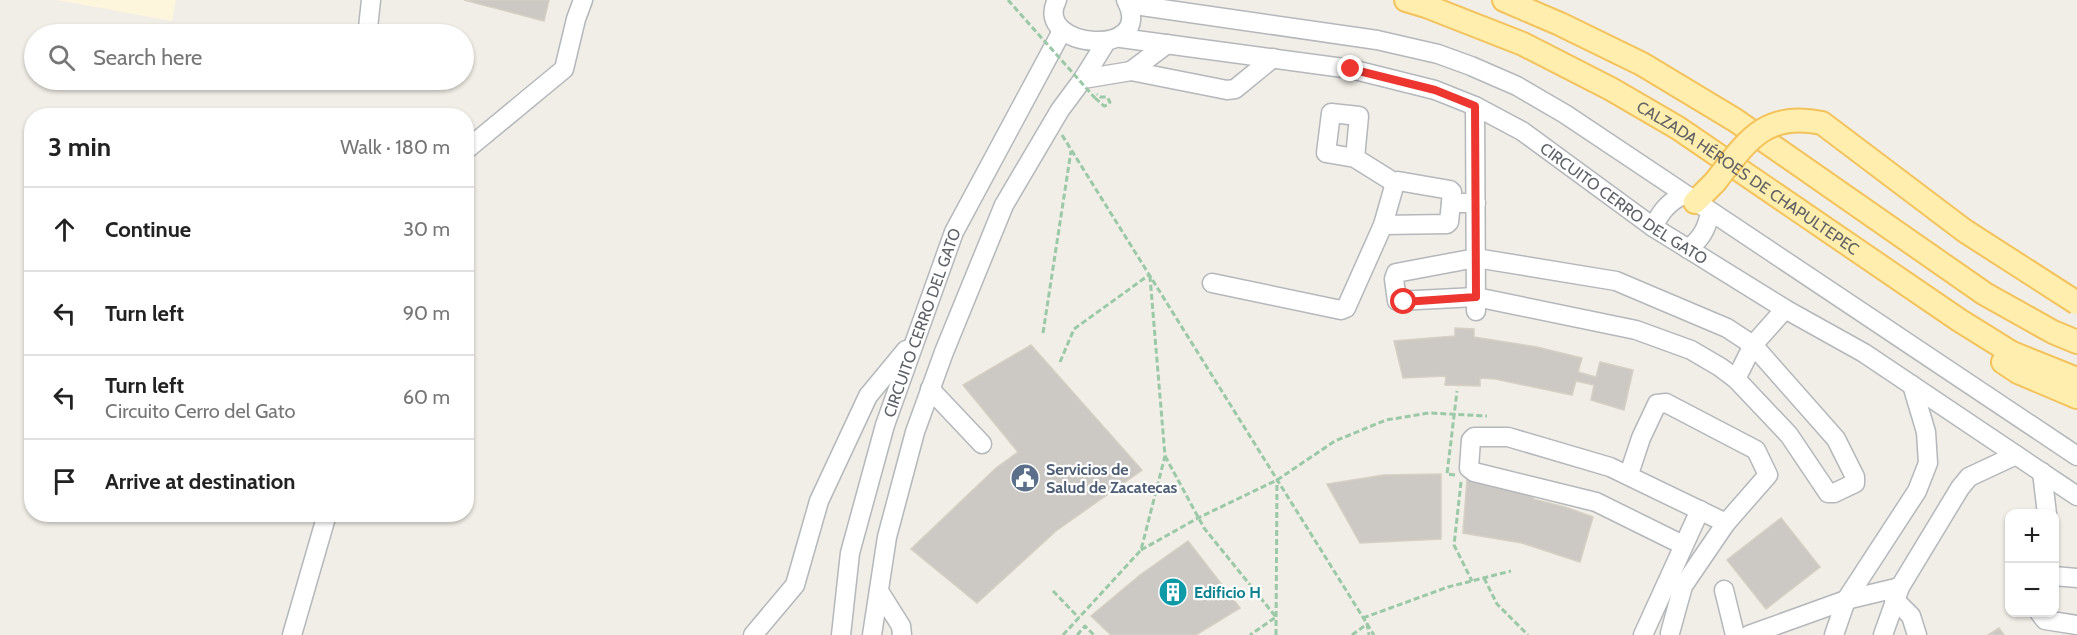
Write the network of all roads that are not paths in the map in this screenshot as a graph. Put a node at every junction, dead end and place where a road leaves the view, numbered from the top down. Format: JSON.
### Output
{"nodes":[{"id":1,"x":371,"y":0,"type":"edge"},
{"id":2,"x":583,"y":0,"type":"edge"},
{"id":3,"x":1057,"y":0,"type":"edge"},
{"id":4,"x":1406,"y":0,"type":"edge"},
{"id":5,"x":1504,"y":0,"type":"edge"},
{"id":6,"x":1127,"y":2,"type":"edge"},
{"id":7,"x":368,"y":24,"type":"edge"},
{"id":8,"x":1062,"y":32,"type":"junction"},
{"id":9,"x":1113,"y":40,"type":"junction"},
{"id":10,"x":1167,"y":44,"type":"junction"},
{"id":11,"x":1273,"y":58,"type":"junction"},
{"id":12,"x":1131,"y":71,"type":"junction"},
{"id":13,"x":1083,"y":79,"type":"junction"},
{"id":14,"x":1475,"y":106,"type":"junction"},
{"id":15,"x":474,"y":143,"type":"edge"},
{"id":16,"x":1354,"y":158,"type":"dead end"},
{"id":17,"x":1395,"y":183,"type":"junction"},
{"id":18,"x":1451,"y":203,"type":"junction"},
{"id":19,"x":1476,"y":203,"type":"junction"},
{"id":20,"x":1696,"y":203,"type":"junction"},
{"id":21,"x":1383,"y":225,"type":"junction"},
{"id":22,"x":1653,"y":227,"type":"junction"},
{"id":23,"x":1688,"y":249,"type":"junction"},
{"id":24,"x":1476,"y":258,"type":"junction"},
{"id":25,"x":1897,"y":278,"type":"junction"},
{"id":26,"x":1212,"y":283,"type":"dead end"},
{"id":27,"x":2077,"y":303,"type":"edge"},
{"id":28,"x":1476,"y":304,"type":"junction"},
{"id":29,"x":1785,"y":309,"type":"junction"},
{"id":30,"x":1885,"y":328,"type":"junction"},
{"id":31,"x":2053,"y":332,"type":"junction"},
{"id":32,"x":2077,"y":337,"type":"edge"},
{"id":33,"x":915,"y":340,"type":"junction"},
{"id":34,"x":2077,"y":342,"type":"edge"},
{"id":35,"x":1753,"y":345,"type":"junction"},
{"id":36,"x":1864,"y":353,"type":"junction"},
{"id":37,"x":1736,"y":379,"type":"junction"},
{"id":38,"x":2077,"y":379,"type":"edge"},
{"id":39,"x":1912,"y":385,"type":"junction"},
{"id":40,"x":930,"y":389,"type":"junction"},
{"id":41,"x":2077,"y":397,"type":"edge"},
{"id":42,"x":982,"y":444,"type":"dead end"},
{"id":43,"x":2016,"y":455,"type":"junction"},
{"id":44,"x":2077,"y":456,"type":"edge"},
{"id":45,"x":2042,"y":472,"type":"junction"},
{"id":46,"x":1629,"y":474,"type":"junction"},
{"id":47,"x":2077,"y":496,"type":"edge"},
{"id":48,"x":2047,"y":509,"type":"edge"},
{"id":49,"x":1700,"y":510,"type":"junction"},
{"id":50,"x":325,"y":522,"type":"edge"},
{"id":51,"x":1726,"y":523,"type":"junction"},
{"id":52,"x":1683,"y":545,"type":"junction"},
{"id":53,"x":2059,"y":576,"type":"edge"},
{"id":54,"x":2077,"y":578,"type":"edge"},
{"id":55,"x":879,"y":591,"type":"junction"},
{"id":56,"x":1724,"y":591,"type":"dead end"},
{"id":57,"x":1897,"y":593,"type":"junction"},
{"id":58,"x":1846,"y":600,"type":"junction"},
{"id":59,"x":2042,"y":617,"type":"edge"},
{"id":60,"x":2077,"y":625,"type":"edge"},
{"id":61,"x":1670,"y":633,"type":"dead end"},
{"id":62,"x":292,"y":635,"type":"edge"},
{"id":63,"x":753,"y":635,"type":"edge"},
{"id":64,"x":841,"y":635,"type":"edge"},
{"id":65,"x":872,"y":635,"type":"edge"},
{"id":66,"x":902,"y":635,"type":"edge"},
{"id":67,"x":1643,"y":635,"type":"edge"},
{"id":68,"x":1735,"y":635,"type":"edge"},
{"id":69,"x":1749,"y":635,"type":"edge"},
{"id":70,"x":1834,"y":635,"type":"edge"},
{"id":71,"x":1883,"y":635,"type":"edge"},
{"id":72,"x":1917,"y":635,"type":"edge"}],
"edges":[{"from":1,"to":7,"type":"street"},
{"from":2,"to":15,"type":"street"},
{"from":3,"to":8,"type":"street"},
{"from":4,"to":25,"type":"main road","name":"CALZADA HÉROES DE CHAPULTEPEC"},
{"from":5,"to":31,"type":"main road"},
{"from":6,"to":9,"type":"street"},
{"from":6,"to":20,"type":"street"},
{"from":8,"to":9,"type":"street"},
{"from":8,"to":33,"type":"street","name":"CIRCUITO CERRO DEL GATO"},
{"from":9,"to":10,"type":"street","name":"CIRCUITO CERRO DEL GATO"},
{"from":9,"to":13,"type":"street","name":"CIRCUITO CERRO DEL GATO"},
{"from":10,"to":11,"type":"street","name":"CIRCUITO CERRO DEL GATO"},
{"from":10,"to":12,"type":"street"},
{"from":11,"to":12,"type":"street"},
{"from":11,"to":14,"type":"street","name":"CIRCUITO CERRO DEL GATO"},
{"from":12,"to":13,"type":"street"},
{"from":13,"to":40,"type":"street","name":"CIRCUITO CERRO DEL GATO"},
{"from":14,"to":19,"type":"street"},
{"from":14,"to":22,"type":"street","name":"CIRCUITO CERRO DEL GATO"},
{"from":16,"to":17,"type":"street"},
{"from":17,"to":18,"type":"street"},
{"from":17,"to":21,"type":"street"},
{"from":18,"to":19,"type":"street"},
{"from":18,"to":21,"type":"street"},
{"from":19,"to":24,"type":"street"},
{"from":20,"to":22,"type":"street"},
{"from":20,"to":23,"type":"street"},
{"from":20,"to":27,"type":"main road","bridge":true},
{"from":20,"to":30,"type":"street"},
{"from":21,"to":26,"type":"street"},
{"from":22,"to":23,"type":"street","name":"CIRCUITO CERRO DEL GATO"},
{"from":23,"to":29,"type":"street","name":"CIRCUITO CERRO DEL GATO"},
{"from":24,"to":28,"type":"street"},
{"from":24,"to":28,"type":"street"},
{"from":24,"to":35,"type":"street"},
{"from":25,"to":38,"type":"main road","name":"CALZADA HÉROES DE CHAPULTEPEC"},
{"from":25,"to":41,"type":"main road"},
{"from":28,"to":37,"type":"street"},
{"from":29,"to":35,"type":"street"},
{"from":29,"to":36,"type":"street","name":"CIRCUITO CERRO DEL GATO"},
{"from":30,"to":36,"type":"street"},
{"from":30,"to":44,"type":"street"},
{"from":31,"to":32,"type":"main road"},
{"from":31,"to":34,"type":"main road"},
{"from":33,"to":63,"type":"street"},
{"from":33,"to":64,"type":"street","name":"CIRCUITO CERRO DEL GATO"},
{"from":35,"to":37,"type":"street"},
{"from":35,"to":37,"type":"street"},
{"from":36,"to":39,"type":"street","name":"CIRCUITO CERRO DEL GATO"},
{"from":39,"to":43,"type":"street","name":"CIRCUITO CERRO DEL GATO"},
{"from":39,"to":58,"type":"street"},
{"from":40,"to":42,"type":"street"},
{"from":40,"to":55,"type":"street","name":"CIRCUITO CERRO DEL GATO"},
{"from":43,"to":45,"type":"street","name":"CIRCUITO CERRO DEL GATO"},
{"from":43,"to":57,"type":"street"},
{"from":45,"to":47,"type":"street","name":"CIRCUITO CERRO DEL GATO"},
{"from":45,"to":48,"type":"street"},
{"from":46,"to":49,"type":"street"},
{"from":46,"to":51,"type":"street"},
{"from":46,"to":52,"type":"street"},
{"from":49,"to":51,"type":"street"},
{"from":49,"to":52,"type":"street"},
{"from":50,"to":62,"type":"street"},
{"from":51,"to":61,"type":"street"},
{"from":52,"to":67,"type":"street"},
{"from":53,"to":54,"type":"street"},
{"from":55,"to":65,"type":"street","name":"CIRCUITO CERRO DEL GATO"},
{"from":55,"to":66,"type":"street"},
{"from":56,"to":68,"type":"street"},
{"from":57,"to":58,"type":"street"},
{"from":57,"to":71,"type":"street"},
{"from":57,"to":72,"type":"street"},
{"from":58,"to":69,"type":"street"},
{"from":58,"to":70,"type":"street"},
{"from":59,"to":60,"type":"street"}]}
